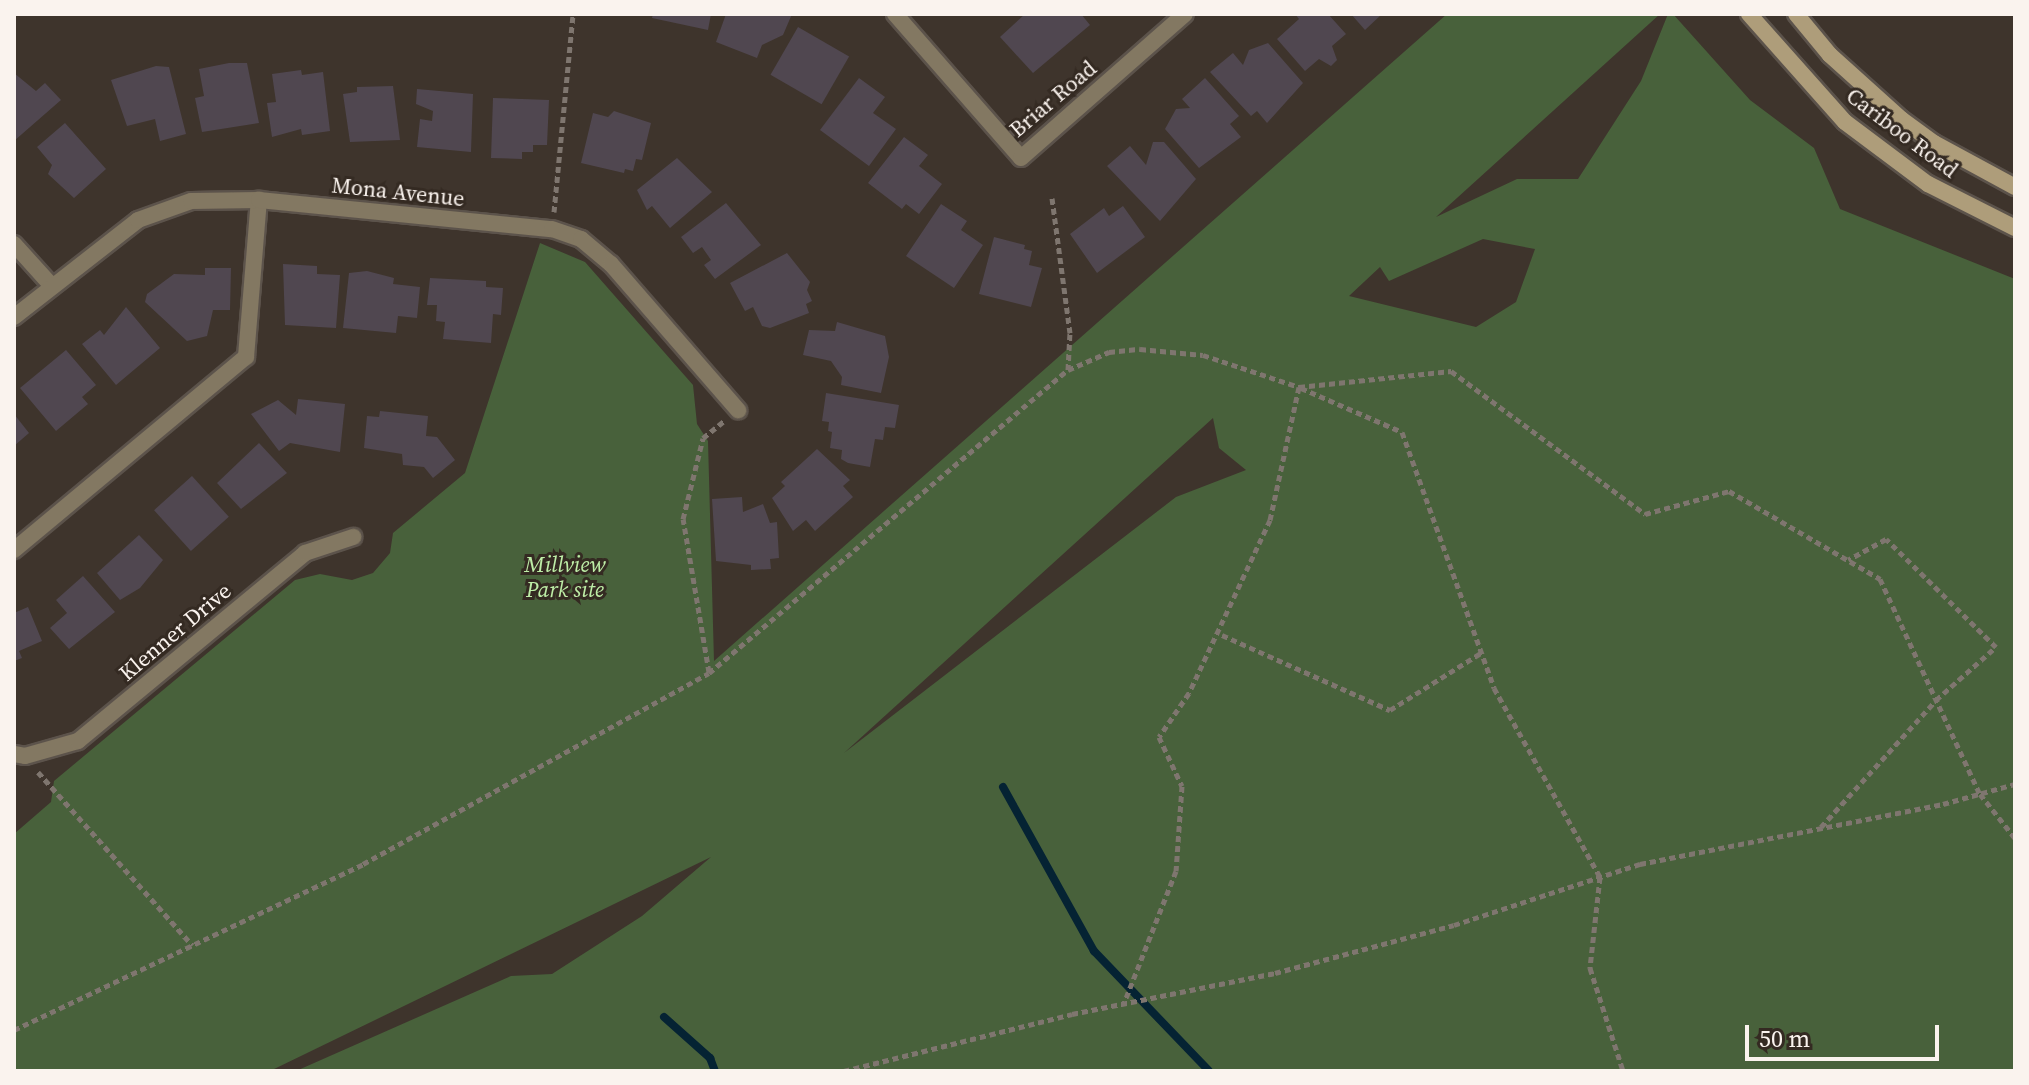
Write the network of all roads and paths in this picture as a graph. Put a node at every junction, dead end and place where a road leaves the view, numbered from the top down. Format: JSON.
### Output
{"nodes":[{"id":1,"x":573,"y":14,"type":"edge"},
{"id":2,"x":895,"y":14,"type":"edge"},
{"id":3,"x":1185,"y":14,"type":"edge"},
{"id":4,"x":1749,"y":14,"type":"edge"},
{"id":5,"x":1796,"y":14,"type":"edge"},
{"id":6,"x":2015,"y":187,"type":"edge"},
{"id":7,"x":555,"y":196,"type":"dead end"},
{"id":8,"x":1052,"y":198,"type":"dead end"},
{"id":9,"x":259,"y":200,"type":"junction"},
{"id":10,"x":2015,"y":228,"type":"edge"},
{"id":11,"x":14,"y":244,"type":"edge"},
{"id":12,"x":52,"y":286,"type":"junction"},
{"id":13,"x":14,"y":317,"type":"edge"},
{"id":14,"x":1068,"y":370,"type":"junction"},
{"id":15,"x":1299,"y":387,"type":"junction"},
{"id":16,"x":738,"y":410,"type":"dead end"},
{"id":17,"x":703,"y":438,"type":"dead end"},
{"id":18,"x":353,"y":537,"type":"dead end"},
{"id":19,"x":14,"y":550,"type":"edge"},
{"id":20,"x":1848,"y":560,"type":"junction"},
{"id":21,"x":1222,"y":635,"type":"dead end"},
{"id":22,"x":1481,"y":653,"type":"junction"},
{"id":23,"x":709,"y":673,"type":"junction"},
{"id":24,"x":1936,"y":700,"type":"junction"},
{"id":25,"x":19,"y":755,"type":"edge"},
{"id":26,"x":2015,"y":784,"type":"edge"},
{"id":27,"x":1980,"y":794,"type":"junction"},
{"id":28,"x":1820,"y":827,"type":"junction"},
{"id":29,"x":2015,"y":838,"type":"edge"},
{"id":30,"x":1600,"y":877,"type":"junction"},
{"id":31,"x":192,"y":945,"type":"junction"},
{"id":32,"x":1124,"y":1003,"type":"junction"},
{"id":33,"x":14,"y":1030,"type":"edge"},
{"id":34,"x":844,"y":1071,"type":"edge"},
{"id":35,"x":1623,"y":1071,"type":"edge"}],
"edges":[{"from":1,"to":7,"type":"path"},
{"from":2,"to":3,"type":"street","name":"Briar Road"},
{"from":4,"to":10,"type":"street","name":"Cariboo Road"},
{"from":5,"to":6,"type":"street","name":"Cariboo Road"},
{"from":8,"to":14,"type":"path"},
{"from":9,"to":12,"type":"street","name":"Mona Avenue"},
{"from":9,"to":16,"type":"street","name":"Mona Avenue"},
{"from":9,"to":19,"type":"street"},
{"from":11,"to":12,"type":"street"},
{"from":12,"to":13,"type":"street","name":"Mona Avenue"},
{"from":14,"to":15,"type":"path"},
{"from":14,"to":23,"type":"path"},
{"from":15,"to":20,"type":"path"},
{"from":15,"to":22,"type":"path"},
{"from":15,"to":32,"type":"path"},
{"from":17,"to":23,"type":"path"},
{"from":18,"to":25,"type":"street","name":"Klenner Drive"},
{"from":20,"to":24,"type":"path"},
{"from":20,"to":24,"type":"path"},
{"from":21,"to":22,"type":"path"},
{"from":22,"to":30,"type":"path"},
{"from":23,"to":31,"type":"path"},
{"from":24,"to":27,"type":"path"},
{"from":24,"to":28,"type":"path"},
{"from":25,"to":31,"type":"path"},
{"from":26,"to":27,"type":"path"},
{"from":27,"to":28,"type":"path"},
{"from":27,"to":29,"type":"path"},
{"from":28,"to":30,"type":"path"},
{"from":30,"to":32,"type":"path"},
{"from":30,"to":35,"type":"path"},
{"from":31,"to":33,"type":"path"},
{"from":32,"to":34,"type":"path"}]}
